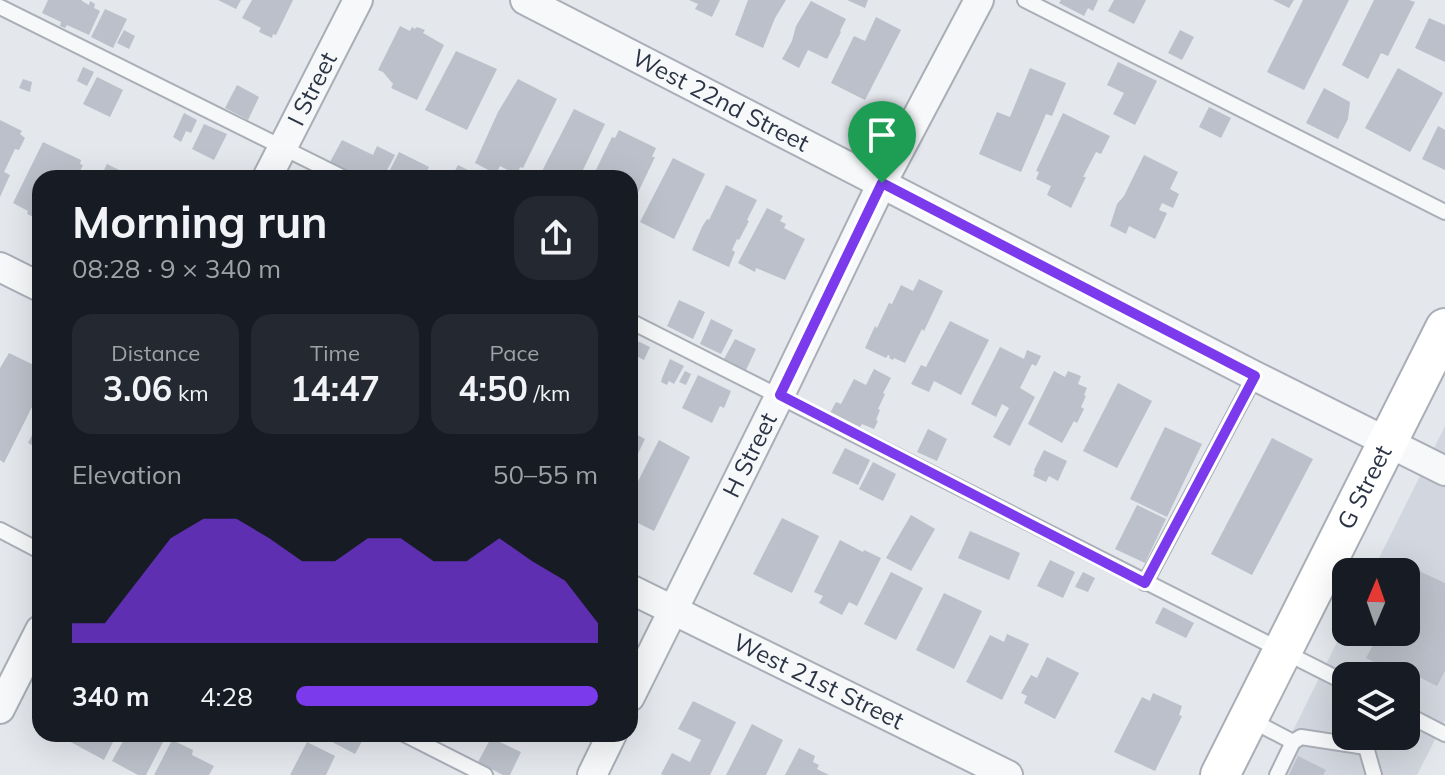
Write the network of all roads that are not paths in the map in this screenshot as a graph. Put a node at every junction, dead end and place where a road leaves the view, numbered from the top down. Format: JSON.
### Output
{"nodes":[{"id":1,"x":358,"y":0,"type":"edge"},
{"id":2,"x":525,"y":0,"type":"edge"},
{"id":3,"x":979,"y":0,"type":"edge"},
{"id":4,"x":1025,"y":0,"type":"edge"},
{"id":5,"x":0,"y":7,"type":"edge"},
{"id":6,"x":282,"y":147,"type":"junction"},
{"id":7,"x":271,"y":170,"type":"edge"},
{"id":8,"x":328,"y":170,"type":"edge"},
{"id":9,"x":882,"y":183,"type":"junction"},
{"id":10,"x":1445,"y":212,"type":"edge"},
{"id":11,"x":0,"y":267,"type":"edge"},
{"id":12,"x":32,"y":283,"type":"edge"},
{"id":13,"x":638,"y":325,"type":"edge"},
{"id":14,"x":1445,"y":328,"type":"edge"},
{"id":15,"x":1255,"y":376,"type":"junction"},
{"id":16,"x":780,"y":395,"type":"junction"},
{"id":17,"x":1387,"y":442,"type":"junction"},
{"id":18,"x":1445,"y":471,"type":"edge"},
{"id":19,"x":0,"y":530,"type":"edge"},
{"id":20,"x":32,"y":547,"type":"edge"},
{"id":21,"x":1145,"y":583,"type":"junction"},
{"id":22,"x":638,"y":593,"type":"edge"},
{"id":23,"x":672,"y":611,"type":"junction"},
{"id":24,"x":32,"y":646,"type":"edge"},
{"id":25,"x":1282,"y":650,"type":"junction"},
{"id":26,"x":1332,"y":676,"type":"edge"},
{"id":27,"x":638,"y":681,"type":"edge"},
{"id":28,"x":0,"y":709,"type":"edge"},
{"id":29,"x":1248,"y":719,"type":"junction"},
{"id":30,"x":1420,"y":721,"type":"edge"},
{"id":31,"x":1445,"y":734,"type":"edge"},
{"id":32,"x":1332,"y":739,"type":"edge"},
{"id":33,"x":420,"y":742,"type":"edge"},
{"id":34,"x":608,"y":742,"type":"edge"},
{"id":35,"x":1293,"y":742,"type":"junction"},
{"id":36,"x":1370,"y":750,"type":"edge"},
{"id":37,"x":485,"y":775,"type":"edge"},
{"id":38,"x":592,"y":775,"type":"edge"},
{"id":39,"x":1008,"y":775,"type":"edge"},
{"id":40,"x":1220,"y":775,"type":"edge"},
{"id":41,"x":1277,"y":775,"type":"edge"},
{"id":42,"x":1374,"y":775,"type":"edge"}],
"edges":[{"from":1,"to":6,"type":"street","name":"I Street"},
{"from":2,"to":9,"type":"street","name":"West 22nd Street"},
{"from":3,"to":9,"type":"street","name":"H Street"},
{"from":4,"to":10,"type":"lane"},
{"from":5,"to":6,"type":"lane"},
{"from":6,"to":7,"type":"street","name":"I Street"},
{"from":6,"to":8,"type":"lane"},
{"from":9,"to":15,"type":"street","name":"West 22nd Street"},
{"from":9,"to":16,"type":"street","name":"H Street"},
{"from":11,"to":12,"type":"street"},
{"from":13,"to":16,"type":"lane"},
{"from":14,"to":17,"type":"main road","name":"G Street"},
{"from":15,"to":17,"type":"street","name":"West 22nd Street"},
{"from":15,"to":21,"type":"lane"},
{"from":16,"to":21,"type":"lane"},
{"from":16,"to":23,"type":"street","name":"H Street"},
{"from":17,"to":18,"type":"street","name":"West 22nd Street"},
{"from":17,"to":25,"type":"main road","name":"G Street"},
{"from":19,"to":20,"type":"lane"},
{"from":21,"to":25,"type":"lane"},
{"from":22,"to":23,"type":"street","name":"West 21st Street"},
{"from":23,"to":27,"type":"street","name":"H Street"},
{"from":23,"to":39,"type":"street","name":"West 21st Street"},
{"from":24,"to":28,"type":"street"},
{"from":25,"to":26,"type":"lane"},
{"from":25,"to":29,"type":"main road","name":"G Street"},
{"from":29,"to":35,"type":"lane"},
{"from":29,"to":40,"type":"main road","name":"G Street"},
{"from":30,"to":31,"type":"lane"},
{"from":32,"to":35,"type":"lane"},
{"from":33,"to":37,"type":"lane"},
{"from":34,"to":38,"type":"street"},
{"from":35,"to":41,"type":"lane"},
{"from":36,"to":42,"type":"lane"}]}
